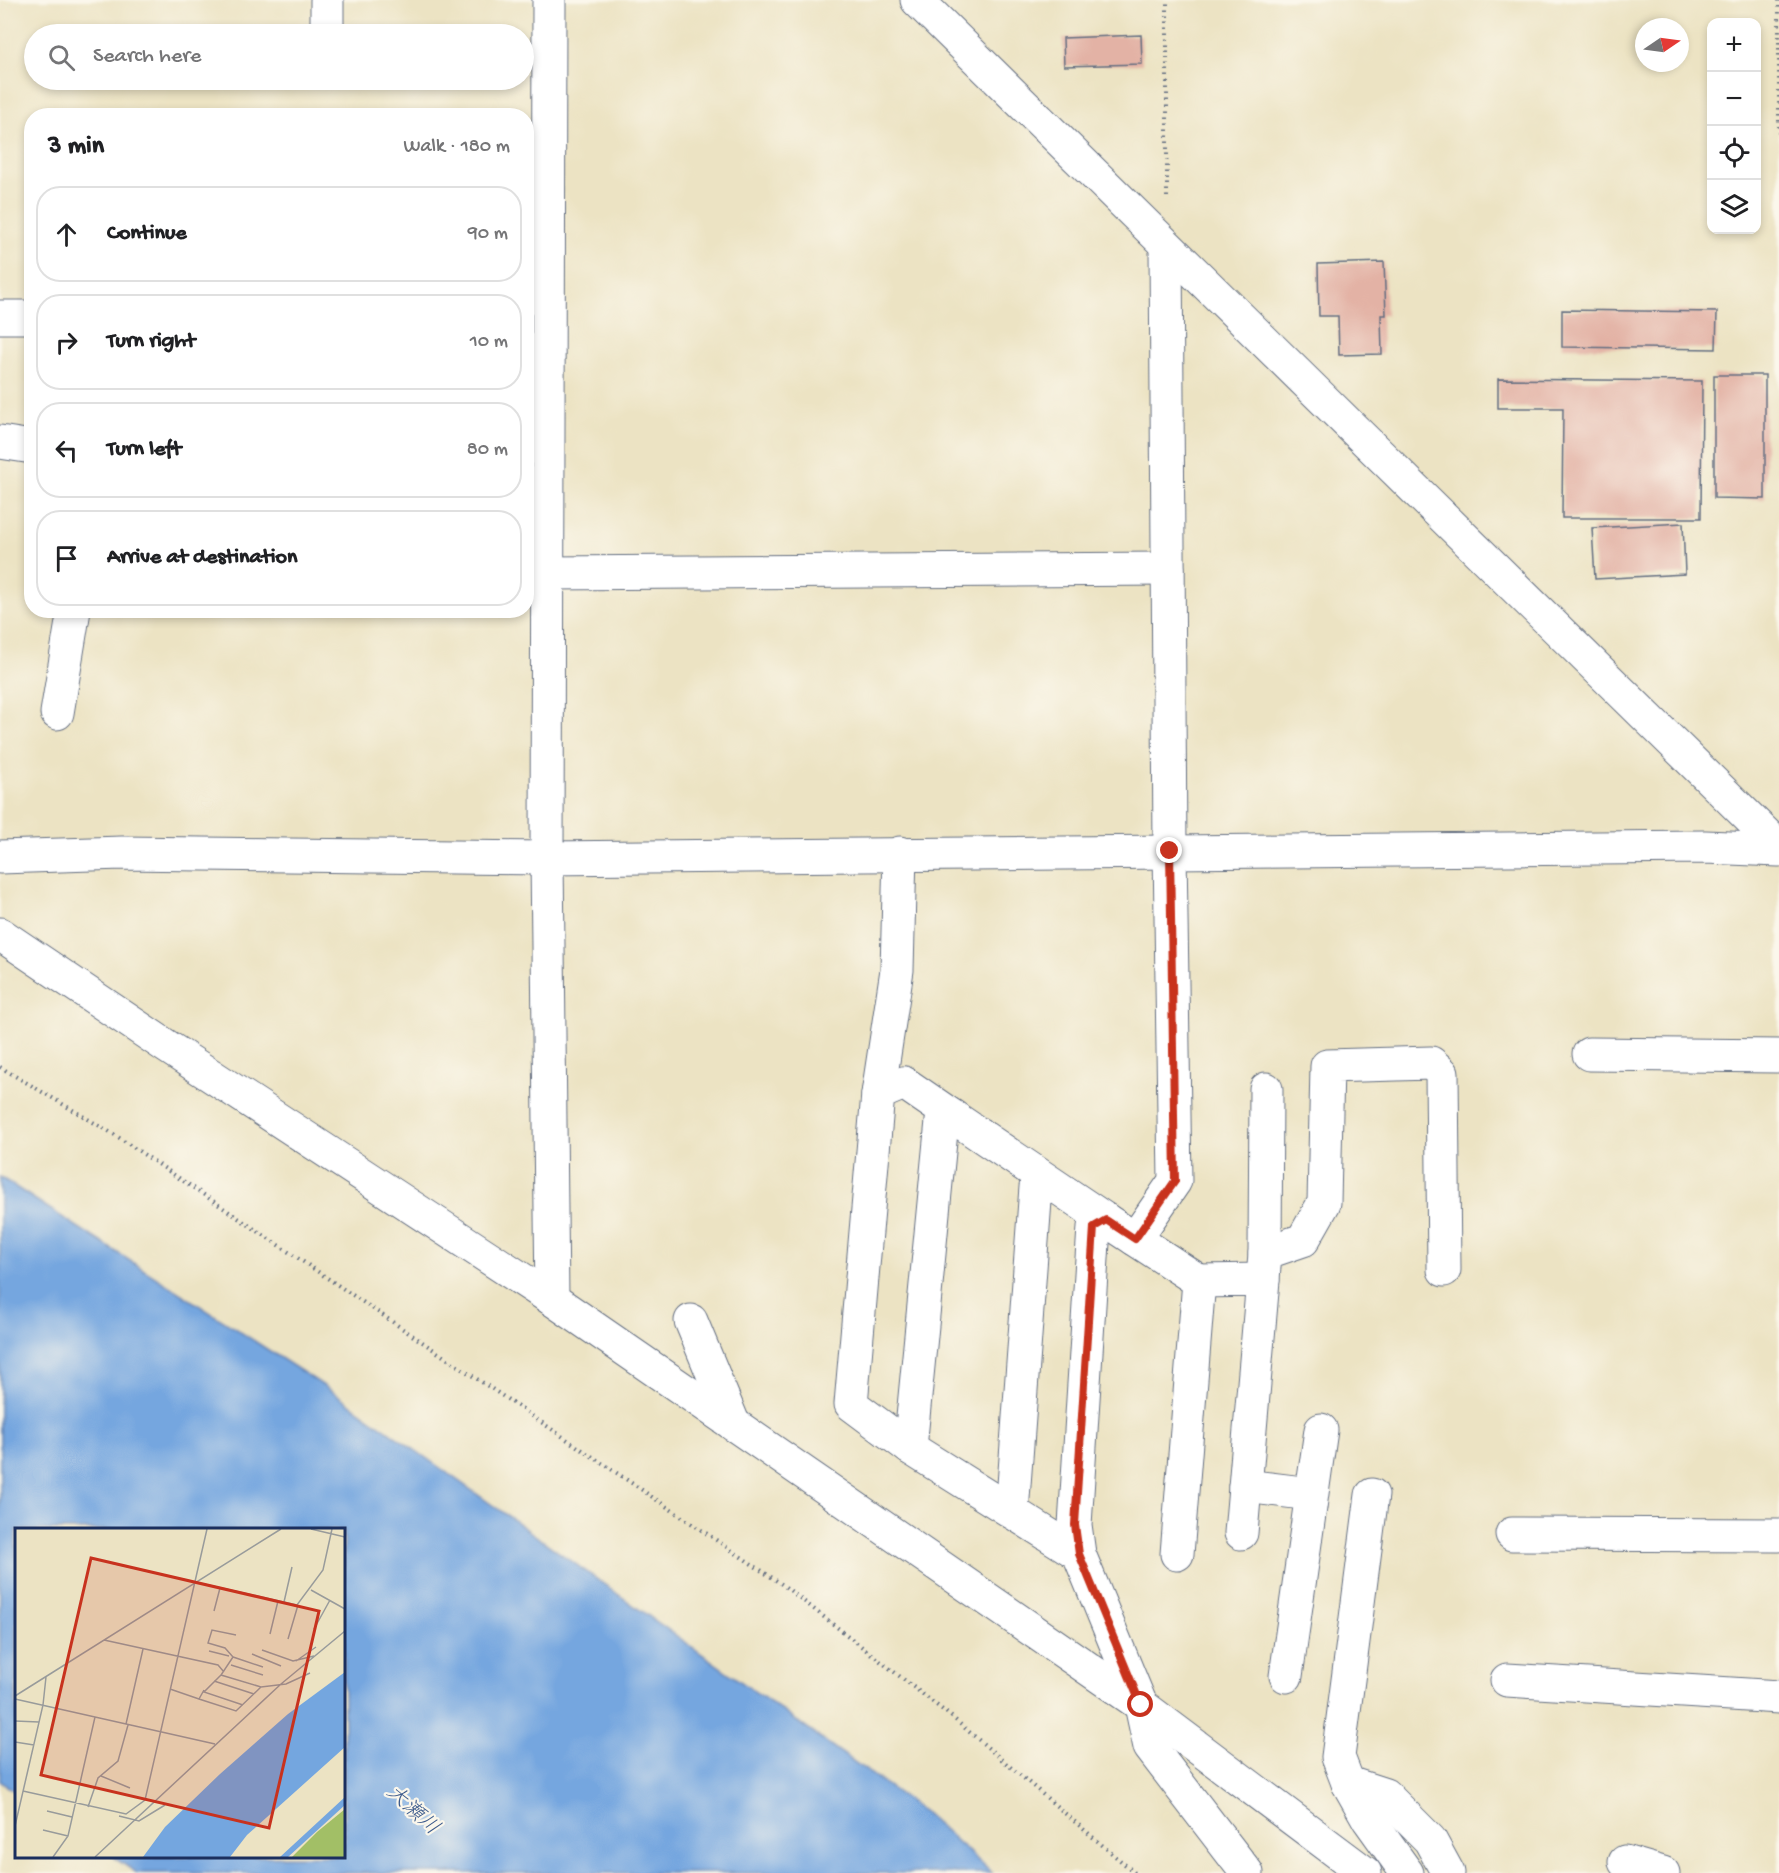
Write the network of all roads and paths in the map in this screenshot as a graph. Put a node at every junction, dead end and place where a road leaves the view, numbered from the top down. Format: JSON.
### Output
{"nodes":[{"id":1,"x":549,"y":0,"type":"edge"},
{"id":2,"x":917,"y":0,"type":"edge"},
{"id":3,"x":1167,"y":0,"type":"edge"},
{"id":4,"x":1779,"y":0,"type":"edge"},
{"id":5,"x":1779,"y":154,"type":"edge"},
{"id":6,"x":1166,"y":247,"type":"junction"},
{"id":7,"x":538,"y":314,"type":"edge"},
{"id":8,"x":24,"y":316,"type":"edge"},
{"id":9,"x":0,"y":317,"type":"edge"},
{"id":10,"x":0,"y":442,"type":"edge"},
{"id":11,"x":24,"y":446,"type":"edge"},
{"id":12,"x":1168,"y":569,"type":"junction"},
{"id":13,"x":541,"y":584,"type":"edge"},
{"id":14,"x":73,"y":618,"type":"edge"},
{"id":15,"x":57,"y":713,"type":"dead end"},
{"id":16,"x":1779,"y":849,"type":"edge"},
{"id":17,"x":1170,"y":851,"type":"junction"},
{"id":18,"x":900,"y":854,"type":"junction"},
{"id":19,"x":0,"y":856,"type":"edge"},
{"id":20,"x":547,"y":858,"type":"junction"},
{"id":21,"x":0,"y":934,"type":"edge"},
{"id":22,"x":1589,"y":1054,"type":"dead end"},
{"id":23,"x":1779,"y":1056,"type":"edge"},
{"id":24,"x":0,"y":1066,"type":"edge"},
{"id":25,"x":1266,"y":1089,"type":"dead end"},
{"id":26,"x":878,"y":1094,"type":"junction"},
{"id":27,"x":952,"y":1116,"type":"junction"},
{"id":28,"x":1047,"y":1181,"type":"junction"},
{"id":29,"x":1106,"y":1220,"type":"junction"},
{"id":30,"x":1135,"y":1239,"type":"junction"},
{"id":31,"x":1264,"y":1267,"type":"junction"},
{"id":32,"x":1444,"y":1270,"type":"dead end"},
{"id":33,"x":1199,"y":1281,"type":"junction"},
{"id":34,"x":552,"y":1299,"type":"junction"},
{"id":35,"x":691,"y":1321,"type":"dead end"},
{"id":36,"x":734,"y":1425,"type":"junction"},
{"id":37,"x":1321,"y":1430,"type":"dead end"},
{"id":38,"x":910,"y":1448,"type":"junction"},
{"id":39,"x":1245,"y":1486,"type":"junction"},
{"id":40,"x":1311,"y":1494,"type":"junction"},
{"id":41,"x":1372,"y":1495,"type":"dead end"},
{"id":42,"x":1012,"y":1512,"type":"junction"},
{"id":43,"x":1241,"y":1533,"type":"dead end"},
{"id":44,"x":1512,"y":1534,"type":"dead end"},
{"id":45,"x":1779,"y":1534,"type":"edge"},
{"id":46,"x":1079,"y":1554,"type":"junction"},
{"id":47,"x":1177,"y":1554,"type":"dead end"},
{"id":48,"x":1286,"y":1676,"type":"dead end"},
{"id":49,"x":1507,"y":1680,"type":"dead end"},
{"id":50,"x":1779,"y":1697,"type":"edge"},
{"id":51,"x":1141,"y":1705,"type":"junction"},
{"id":52,"x":1348,"y":1783,"type":"junction"},
{"id":53,"x":1625,"y":1862,"type":"dead end"},
{"id":54,"x":1134,"y":1873,"type":"edge"},
{"id":55,"x":1247,"y":1873,"type":"edge"},
{"id":56,"x":1365,"y":1873,"type":"edge"},
{"id":57,"x":1407,"y":1873,"type":"edge"},
{"id":58,"x":1449,"y":1873,"type":"edge"},
{"id":59,"x":1663,"y":1873,"type":"edge"}],
"edges":[{"from":1,"to":7,"type":"street"},
{"from":2,"to":6,"type":"street"},
{"from":3,"to":6,"type":"path"},
{"from":4,"to":5,"type":"path"},
{"from":6,"to":12,"type":"street"},
{"from":6,"to":16,"type":"street"},
{"from":7,"to":13,"type":"street"},
{"from":8,"to":9,"type":"street"},
{"from":10,"to":11,"type":"street"},
{"from":12,"to":13,"type":"street"},
{"from":12,"to":17,"type":"street"},
{"from":13,"to":20,"type":"street"},
{"from":14,"to":15,"type":"street"},
{"from":16,"to":17,"type":"street"},
{"from":17,"to":18,"type":"street"},
{"from":17,"to":30,"type":"street"},
{"from":18,"to":20,"type":"street"},
{"from":18,"to":26,"type":"street"},
{"from":19,"to":20,"type":"street"},
{"from":20,"to":34,"type":"street"},
{"from":21,"to":34,"type":"street"},
{"from":22,"to":23,"type":"street"},
{"from":24,"to":54,"type":"path"},
{"from":25,"to":31,"type":"street"},
{"from":26,"to":27,"type":"street"},
{"from":26,"to":38,"type":"street"},
{"from":27,"to":28,"type":"street"},
{"from":27,"to":38,"type":"street"},
{"from":28,"to":29,"type":"street"},
{"from":28,"to":42,"type":"street"},
{"from":29,"to":30,"type":"street"},
{"from":29,"to":46,"type":"street"},
{"from":30,"to":33,"type":"street"},
{"from":31,"to":32,"type":"street"},
{"from":31,"to":33,"type":"street"},
{"from":31,"to":39,"type":"street"},
{"from":33,"to":47,"type":"street"},
{"from":34,"to":36,"type":"street"},
{"from":35,"to":36,"type":"street"},
{"from":36,"to":51,"type":"street"},
{"from":37,"to":40,"type":"street"},
{"from":38,"to":42,"type":"street"},
{"from":39,"to":40,"type":"street"},
{"from":39,"to":43,"type":"street"},
{"from":40,"to":48,"type":"street"},
{"from":41,"to":52,"type":"street"},
{"from":42,"to":46,"type":"street"},
{"from":44,"to":45,"type":"street"},
{"from":46,"to":51,"type":"street"},
{"from":49,"to":50,"type":"street"},
{"from":51,"to":55,"type":"street"},
{"from":51,"to":56,"type":"street"},
{"from":52,"to":57,"type":"street"},
{"from":52,"to":58,"type":"street"},
{"from":53,"to":59,"type":"street"}]}
